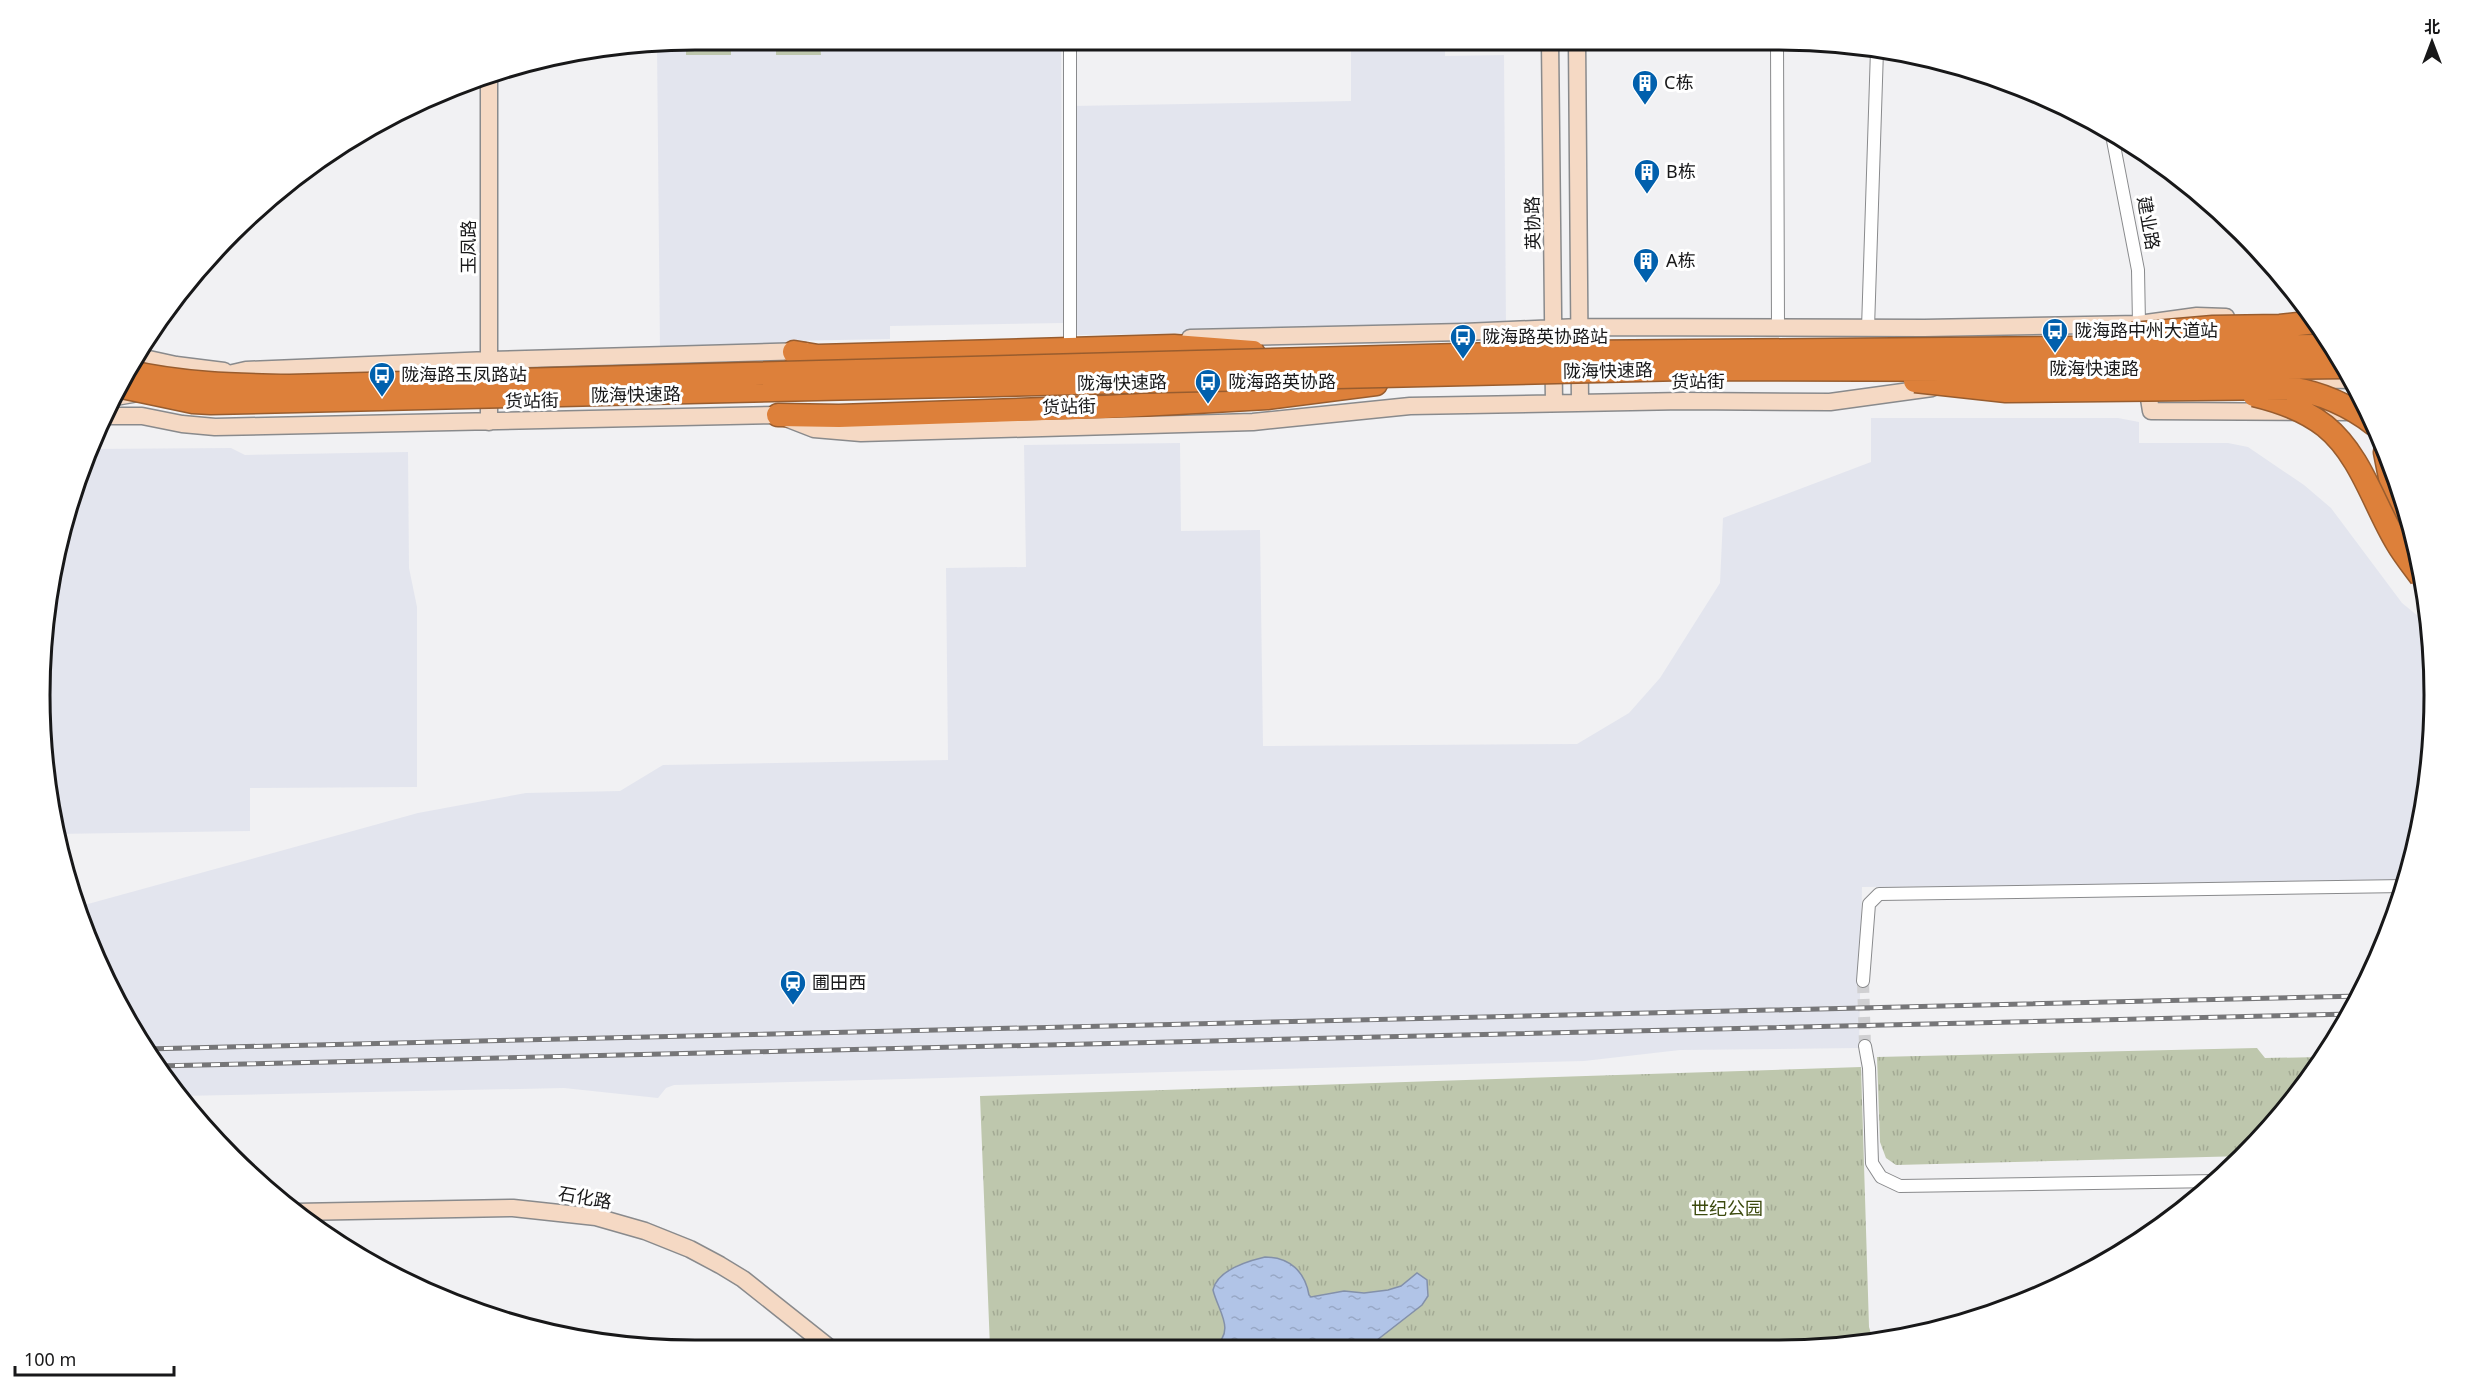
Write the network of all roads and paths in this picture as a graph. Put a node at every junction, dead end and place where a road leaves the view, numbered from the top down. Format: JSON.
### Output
{"nodes":[{"id":1,"x":1070,"y":50,"type":"edge"},
{"id":2,"x":1550,"y":50,"type":"edge"},
{"id":3,"x":1577,"y":50,"type":"edge"},
{"id":4,"x":1777,"y":50,"type":"edge"},
{"id":5,"x":1877,"y":57,"type":"edge"},
{"id":6,"x":489,"y":84,"type":"edge"},
{"id":7,"x":2114,"y":143,"type":"edge"},
{"id":8,"x":2304,"y":320,"type":"edge"},
{"id":9,"x":2305,"y":322,"type":"edge"},
{"id":10,"x":2139,"y":324,"type":"junction"},
{"id":11,"x":1580,"y":327,"type":"junction"},
{"id":12,"x":1778,"y":327,"type":"junction"},
{"id":13,"x":1868,"y":328,"type":"junction"},
{"id":14,"x":1553,"y":329,"type":"junction"},
{"id":15,"x":2315,"y":335,"type":"edge"},
{"id":16,"x":1070,"y":340,"type":"junction"},
{"id":17,"x":2322,"y":346,"type":"edge"},
{"id":18,"x":2018,"y":348,"type":"junction"},
{"id":19,"x":794,"y":351,"type":"junction"},
{"id":20,"x":1356,"y":357,"type":"junction"},
{"id":21,"x":145,"y":358,"type":"edge"},
{"id":22,"x":489,"y":360,"type":"junction"},
{"id":23,"x":2335,"y":367,"type":"edge"},
{"id":24,"x":1819,"y":369,"type":"junction"},
{"id":25,"x":246,"y":370,"type":"junction"},
{"id":26,"x":135,"y":373,"type":"edge"},
{"id":27,"x":1451,"y":374,"type":"junction"},
{"id":28,"x":2145,"y":379,"type":"junction"},
{"id":29,"x":2342,"y":380,"type":"edge"},
{"id":30,"x":2221,"y":387,"type":"junction"},
{"id":31,"x":127,"y":388,"type":"edge"},
{"id":32,"x":124,"y":395,"type":"edge"},
{"id":33,"x":1554,"y":403,"type":"junction"},
{"id":34,"x":1580,"y":403,"type":"junction"},
{"id":35,"x":116,"y":411,"type":"edge"},
{"id":36,"x":2359,"y":412,"type":"edge"},
{"id":37,"x":778,"y":415,"type":"junction"},
{"id":38,"x":2360,"y":415,"type":"edge"},
{"id":39,"x":113,"y":416,"type":"edge"},
{"id":40,"x":142,"y":416,"type":"junction"},
{"id":41,"x":489,"y":422,"type":"junction"},
{"id":42,"x":2410,"y":562,"type":"edge"},
{"id":43,"x":2395,"y":886,"type":"edge"},
{"id":44,"x":1863,"y":981,"type":"tunnel mouth"},
{"id":45,"x":1865,"y":1046,"type":"tunnel mouth"},
{"id":46,"x":2204,"y":1181,"type":"edge"},
{"id":47,"x":308,"y":1212,"type":"edge"},
{"id":48,"x":817,"y":1340,"type":"edge"}],
"edges":[{"from":1,"to":16,"type":"street"},
{"from":2,"to":14,"type":"street","name":"英协路"},
{"from":3,"to":11,"type":"street"},
{"from":4,"to":12,"type":"street"},
{"from":5,"to":13,"type":"street"},
{"from":6,"to":22,"type":"street","name":"玉凤路"},
{"from":7,"to":10,"type":"street","name":"建业路"},
{"from":8,"to":10,"type":"street"},
{"from":9,"to":18,"type":"highway","bridge":true},
{"from":10,"to":13,"type":"street"},
{"from":10,"to":15,"type":"street"},
{"from":11,"to":12,"type":"street"},
{"from":11,"to":14,"type":"street"},
{"from":11,"to":34,"type":"street"},
{"from":12,"to":13,"type":"street"},
{"from":14,"to":16,"type":"street"},
{"from":14,"to":33,"type":"street","name":"英协路"},
{"from":16,"to":19,"type":"street"},
{"from":17,"to":18,"type":"highway","name":"陇海快速路","bridge":true},
{"from":18,"to":20,"type":"highway","name":"陇海快速路","bridge":true},
{"from":19,"to":20,"type":"highway","bridge":true},
{"from":19,"to":22,"type":"street"},
{"from":20,"to":26,"type":"highway","name":"陇海快速路","bridge":true},
{"from":21,"to":25,"type":"street"},
{"from":22,"to":25,"type":"street"},
{"from":22,"to":41,"type":"street","name":"玉凤路"},
{"from":23,"to":24,"type":"highway","name":"陇海快速路","bridge":true},
{"from":24,"to":27,"type":"highway","name":"陇海快速路","bridge":true},
{"from":24,"to":30,"type":"highway","bridge":true},
{"from":25,"to":32,"type":"street"},
{"from":27,"to":31,"type":"highway","name":"陇海快速路","bridge":true},
{"from":27,"to":37,"type":"highway","bridge":true},
{"from":28,"to":29,"type":"street","name":"货站街"},
{"from":28,"to":34,"type":"street","name":"货站街"},
{"from":28,"to":36,"type":"street"},
{"from":30,"to":38,"type":"highway","bridge":true},
{"from":30,"to":42,"type":"highway","bridge":true},
{"from":33,"to":34,"type":"street","name":"货站街"},
{"from":33,"to":37,"type":"street","name":"货站街"},
{"from":35,"to":40,"type":"street"},
{"from":37,"to":41,"type":"street","name":"货站街"},
{"from":39,"to":40,"type":"street","name":"货站街"},
{"from":40,"to":41,"type":"street","name":"货站街"},
{"from":43,"to":44,"type":"street"},
{"from":45,"to":46,"type":"street"},
{"from":47,"to":48,"type":"street","name":"石化路"}]}
